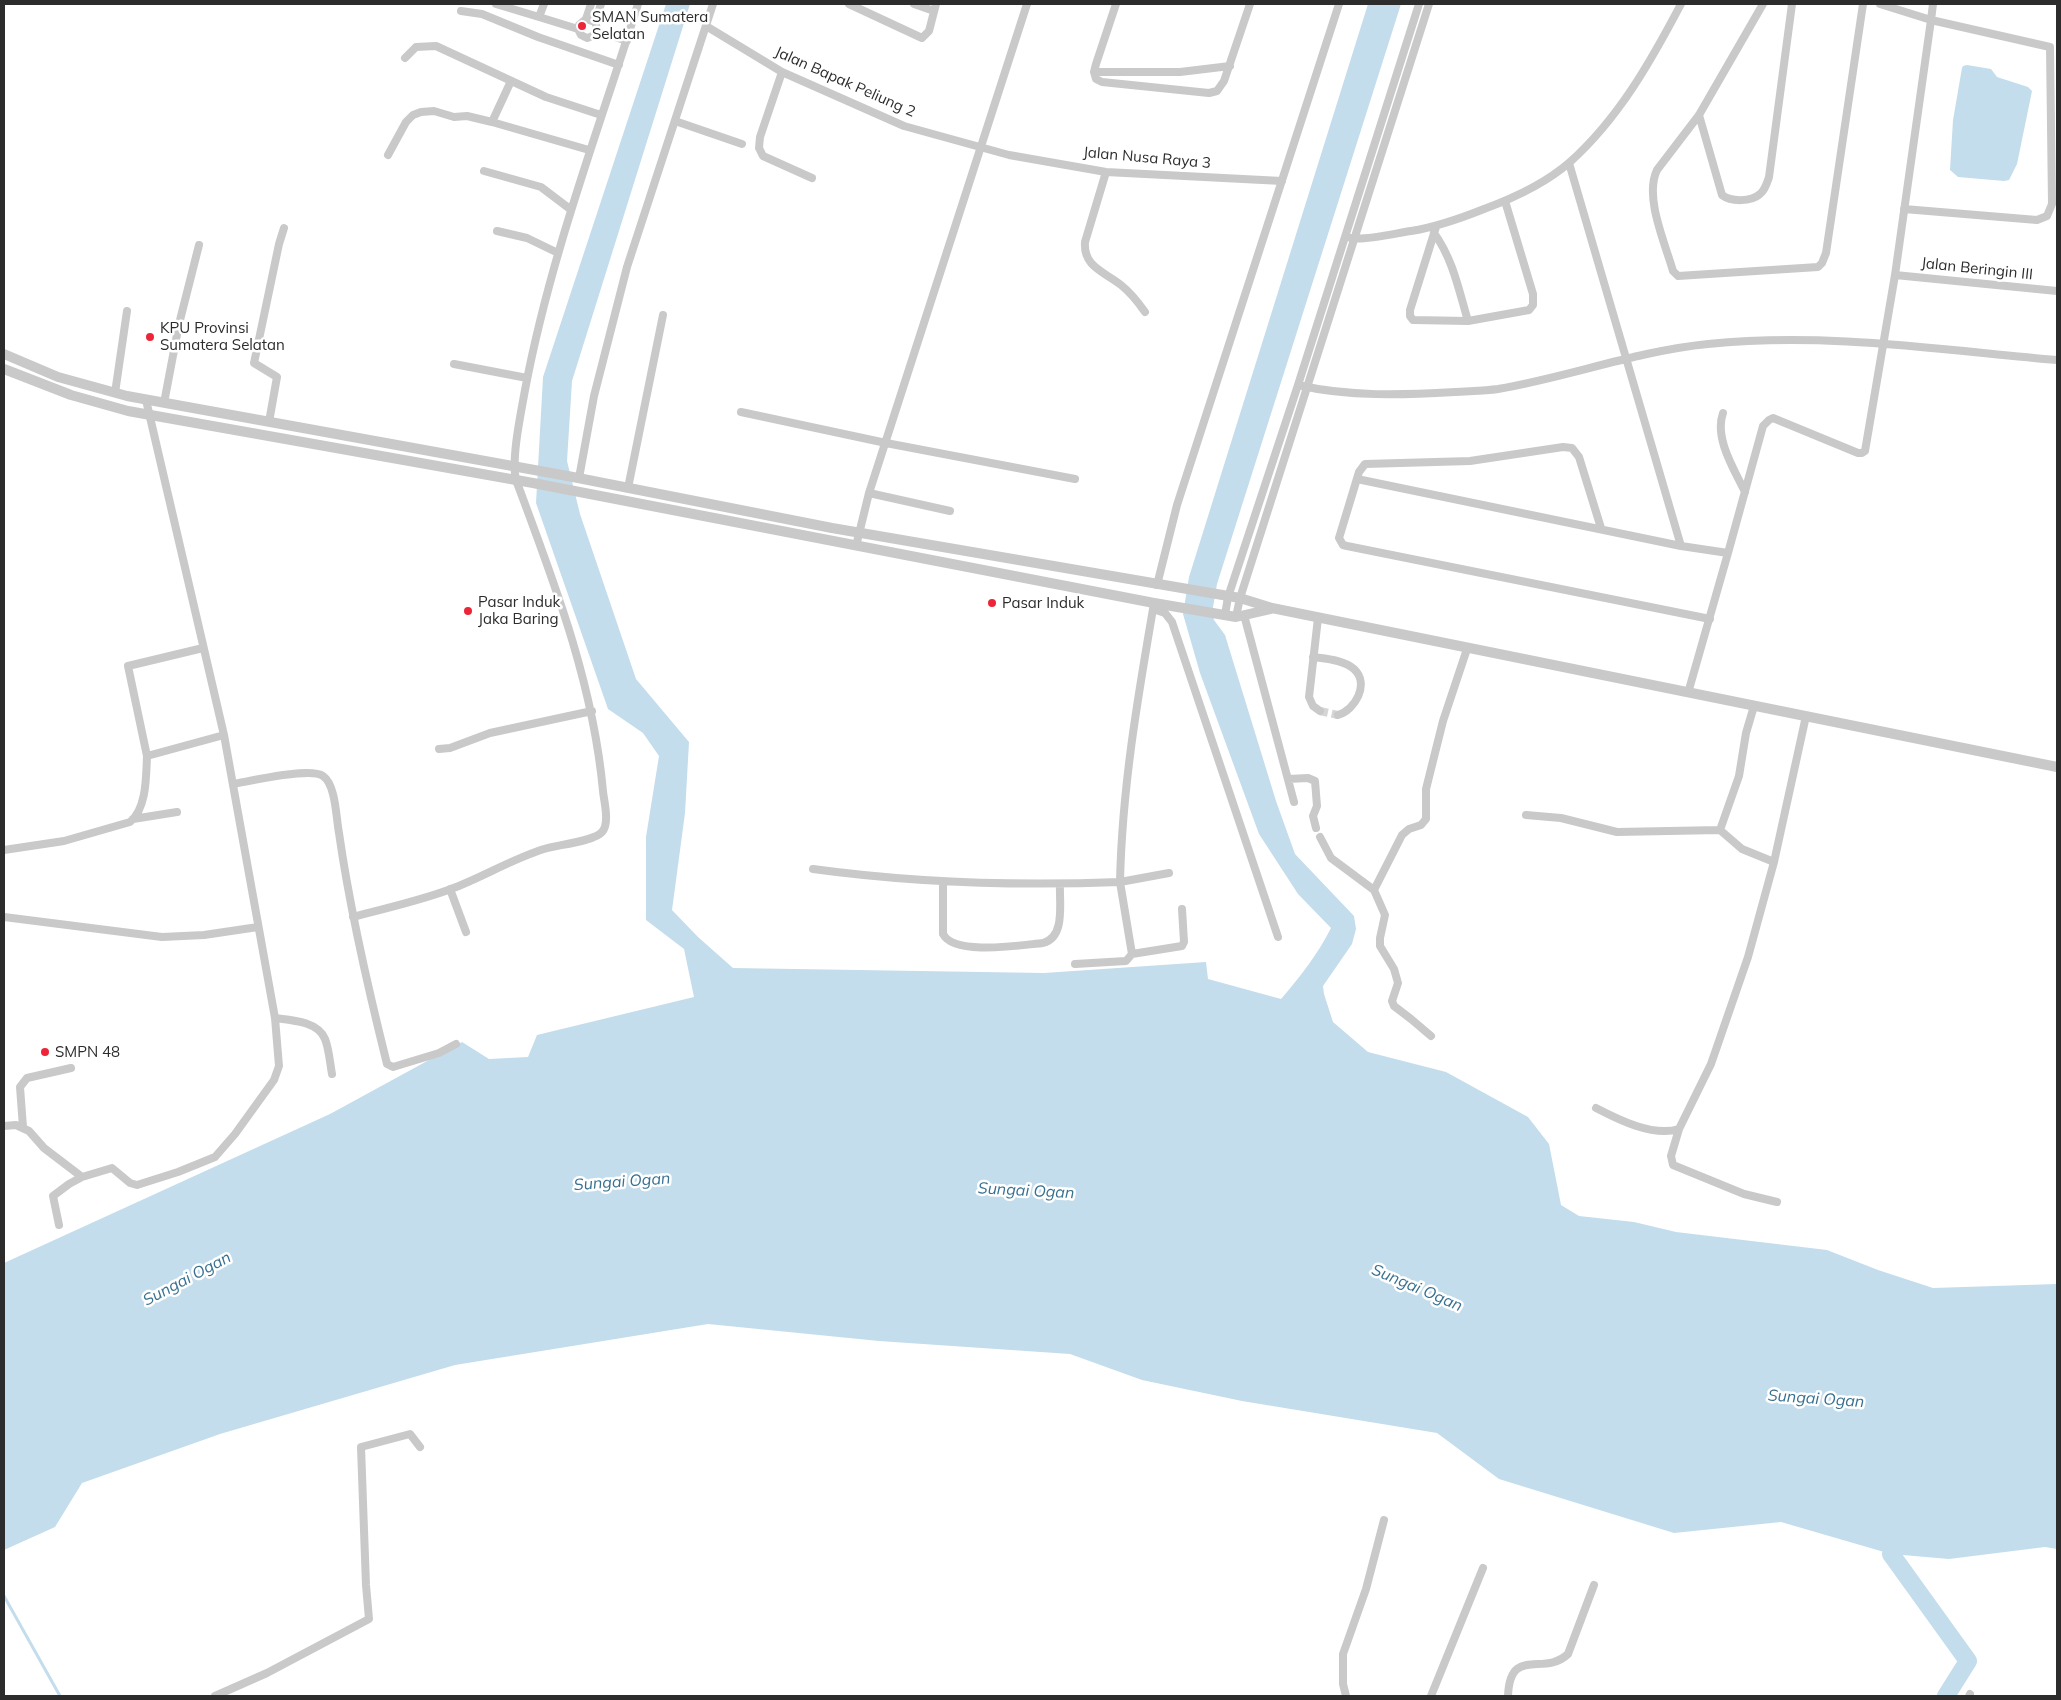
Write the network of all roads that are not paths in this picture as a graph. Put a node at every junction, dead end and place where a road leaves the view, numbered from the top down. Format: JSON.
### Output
{"nodes":[{"id":1,"x":496,"y":4,"type":"edge"},
{"id":2,"x":544,"y":4,"type":"edge"},
{"id":3,"x":591,"y":4,"type":"edge"},
{"id":4,"x":601,"y":4,"type":"edge"},
{"id":5,"x":638,"y":4,"type":"edge"},
{"id":6,"x":713,"y":4,"type":"edge"},
{"id":7,"x":849,"y":4,"type":"edge"},
{"id":8,"x":914,"y":4,"type":"edge"},
{"id":9,"x":1027,"y":4,"type":"edge"},
{"id":10,"x":1116,"y":4,"type":"edge"},
{"id":11,"x":1250,"y":4,"type":"edge"},
{"id":12,"x":1339,"y":4,"type":"edge"},
{"id":13,"x":1419,"y":4,"type":"edge"},
{"id":14,"x":1429,"y":4,"type":"edge"},
{"id":15,"x":1681,"y":4,"type":"edge"},
{"id":16,"x":1762,"y":4,"type":"edge"},
{"id":17,"x":1792,"y":4,"type":"edge"},
{"id":18,"x":1863,"y":4,"type":"edge"},
{"id":19,"x":1880,"y":4,"type":"edge"},
{"id":20,"x":1933,"y":4,"type":"edge"},
{"id":21,"x":935,"y":7,"type":"edge"},
{"id":22,"x":462,"y":10,"type":"dead end"},
{"id":23,"x":539,"y":17,"type":"junction"},
{"id":24,"x":586,"y":19,"type":"junction"},
{"id":25,"x":1931,"y":20,"type":"junction"},
{"id":26,"x":595,"y":22,"type":"junction"},
{"id":27,"x":706,"y":26,"type":"junction"},
{"id":28,"x":578,"y":29,"type":"junction"},
{"id":29,"x":597,"y":31,"type":"junction"},
{"id":30,"x":626,"y":41,"type":"junction"},
{"id":31,"x":2054,"y":48,"type":"edge"},
{"id":32,"x":405,"y":58,"type":"dead end"},
{"id":33,"x":619,"y":65,"type":"junction"},
{"id":34,"x":1230,"y":66,"type":"junction"},
{"id":35,"x":782,"y":72,"type":"junction"},
{"id":36,"x":1094,"y":72,"type":"junction"},
{"id":37,"x":511,"y":81,"type":"junction"},
{"id":38,"x":1699,"y":114,"type":"junction"},
{"id":39,"x":601,"y":115,"type":"junction"},
{"id":40,"x":675,"y":120,"type":"junction"},
{"id":41,"x":492,"y":122,"type":"junction"},
{"id":42,"x":742,"y":144,"type":"dead end"},
{"id":43,"x":981,"y":146,"type":"junction"},
{"id":44,"x":589,"y":150,"type":"junction"},
{"id":45,"x":388,"y":155,"type":"dead end"},
{"id":46,"x":1569,"y":163,"type":"junction"},
{"id":47,"x":484,"y":171,"type":"dead end"},
{"id":48,"x":1106,"y":172,"type":"junction"},
{"id":49,"x":812,"y":178,"type":"dead end"},
{"id":50,"x":1282,"y":181,"type":"junction"},
{"id":51,"x":1505,"y":201,"type":"junction"},
{"id":52,"x":570,"y":209,"type":"junction"},
{"id":53,"x":1904,"y":209,"type":"junction"},
{"id":54,"x":284,"y":228,"type":"dead end"},
{"id":55,"x":1435,"y":230,"type":"junction"},
{"id":56,"x":497,"y":231,"type":"dead end"},
{"id":57,"x":1344,"y":236,"type":"junction"},
{"id":58,"x":1354,"y":239,"type":"junction"},
{"id":59,"x":198,"y":245,"type":"dead end"},
{"id":60,"x":558,"y":254,"type":"junction"},
{"id":61,"x":1895,"y":274,"type":"junction"},
{"id":62,"x":2057,"y":291,"type":"edge"},
{"id":63,"x":127,"y":311,"type":"dead end"},
{"id":64,"x":1145,"y":312,"type":"dead end"},
{"id":65,"x":663,"y":315,"type":"dead end"},
{"id":66,"x":1468,"y":320,"type":"junction"},
{"id":67,"x":1883,"y":345,"type":"junction"},
{"id":68,"x":4,"y":354,"type":"edge"},
{"id":69,"x":1625,"y":360,"type":"junction"},
{"id":70,"x":2057,"y":360,"type":"edge"},
{"id":71,"x":454,"y":364,"type":"dead end"},
{"id":72,"x":4,"y":369,"type":"edge"},
{"id":73,"x":527,"y":378,"type":"junction"},
{"id":74,"x":1298,"y":385,"type":"junction"},
{"id":75,"x":1308,"y":388,"type":"junction"},
{"id":76,"x":115,"y":392,"type":"junction"},
{"id":77,"x":146,"y":400,"type":"junction"},
{"id":78,"x":164,"y":403,"type":"junction"},
{"id":79,"x":742,"y":412,"type":"dead end"},
{"id":80,"x":1723,"y":413,"type":"dead end"},
{"id":81,"x":149,"y":414,"type":"junction"},
{"id":82,"x":269,"y":422,"type":"junction"},
{"id":83,"x":886,"y":443,"type":"junction"},
{"id":84,"x":514,"y":468,"type":"junction"},
{"id":85,"x":576,"y":478,"type":"junction"},
{"id":86,"x":1075,"y":479,"type":"dead end"},
{"id":87,"x":1357,"y":479,"type":"junction"},
{"id":88,"x":516,"y":480,"type":"junction"},
{"id":89,"x":628,"y":488,"type":"junction"},
{"id":90,"x":1745,"y":492,"type":"junction"},
{"id":91,"x":869,"y":493,"type":"junction"},
{"id":92,"x":950,"y":512,"type":"dead end"},
{"id":93,"x":1601,"y":528,"type":"junction"},
{"id":94,"x":858,"y":533,"type":"junction"},
{"id":95,"x":856,"y":546,"type":"junction"},
{"id":96,"x":1681,"y":546,"type":"junction"},
{"id":97,"x":1728,"y":553,"type":"junction"},
{"id":98,"x":1157,"y":586,"type":"junction"},
{"id":99,"x":1223,"y":596,"type":"junction"},
{"id":100,"x":1240,"y":598,"type":"junction"},
{"id":101,"x":1153,"y":606,"type":"junction"},
{"id":102,"x":1272,"y":608,"type":"junction"},
{"id":103,"x":1220,"y":614,"type":"junction"},
{"id":104,"x":1240,"y":616,"type":"junction"},
{"id":105,"x":1318,"y":618,"type":"junction"},
{"id":106,"x":1710,"y":619,"type":"junction"},
{"id":107,"x":203,"y":648,"type":"junction"},
{"id":108,"x":1467,"y":649,"type":"junction"},
{"id":109,"x":1314,"y":657,"type":"junction"},
{"id":110,"x":1688,"y":693,"type":"junction"},
{"id":111,"x":1754,"y":706,"type":"junction"},
{"id":112,"x":592,"y":711,"type":"junction"},
{"id":113,"x":1320,"y":711,"type":"dead end"},
{"id":114,"x":1338,"y":715,"type":"dead end"},
{"id":115,"x":1806,"y":716,"type":"junction"},
{"id":116,"x":224,"y":735,"type":"junction"},
{"id":117,"x":439,"y":749,"type":"dead end"},
{"id":118,"x":147,"y":756,"type":"junction"},
{"id":119,"x":2057,"y":767,"type":"edge"},
{"id":120,"x":1288,"y":779,"type":"junction"},
{"id":121,"x":233,"y":784,"type":"junction"},
{"id":122,"x":1294,"y":802,"type":"dead end"},
{"id":123,"x":177,"y":812,"type":"dead end"},
{"id":124,"x":1526,"y":815,"type":"dead end"},
{"id":125,"x":133,"y":820,"type":"junction"},
{"id":126,"x":1316,"y":828,"type":"dead end"},
{"id":127,"x":1720,"y":830,"type":"junction"},
{"id":128,"x":1320,"y":837,"type":"dead end"},
{"id":129,"x":4,"y":850,"type":"edge"},
{"id":130,"x":1774,"y":862,"type":"junction"},
{"id":131,"x":813,"y":869,"type":"dead end"},
{"id":132,"x":1169,"y":873,"type":"dead end"},
{"id":133,"x":943,"y":882,"type":"junction"},
{"id":134,"x":1120,"y":882,"type":"junction"},
{"id":135,"x":1060,"y":884,"type":"junction"},
{"id":136,"x":450,"y":889,"type":"junction"},
{"id":137,"x":1374,"y":890,"type":"junction"},
{"id":138,"x":1182,"y":909,"type":"dead end"},
{"id":139,"x":4,"y":917,"type":"edge"},
{"id":140,"x":353,"y":917,"type":"junction"},
{"id":141,"x":258,"y":927,"type":"junction"},
{"id":142,"x":466,"y":932,"type":"dead end"},
{"id":143,"x":1278,"y":937,"type":"dead end"},
{"id":144,"x":1132,"y":954,"type":"junction"},
{"id":145,"x":1075,"y":964,"type":"dead end"},
{"id":146,"x":275,"y":1018,"type":"junction"},
{"id":147,"x":1431,"y":1036,"type":"dead end"},
{"id":148,"x":456,"y":1044,"type":"dead end"},
{"id":149,"x":71,"y":1068,"type":"dead end"},
{"id":150,"x":332,"y":1074,"type":"dead end"},
{"id":151,"x":1596,"y":1108,"type":"dead end"},
{"id":152,"x":4,"y":1126,"type":"edge"},
{"id":153,"x":23,"y":1127,"type":"junction"},
{"id":154,"x":1679,"y":1129,"type":"junction"},
{"id":155,"x":82,"y":1177,"type":"junction"},
{"id":156,"x":1777,"y":1202,"type":"dead end"},
{"id":157,"x":59,"y":1225,"type":"dead end"},
{"id":158,"x":420,"y":1446,"type":"dead end"},
{"id":159,"x":1384,"y":1520,"type":"dead end"},
{"id":160,"x":1483,"y":1568,"type":"dead end"},
{"id":161,"x":1594,"y":1585,"type":"dead end"},
{"id":162,"x":215,"y":1696,"type":"edge"},
{"id":163,"x":1346,"y":1696,"type":"edge"},
{"id":164,"x":1432,"y":1696,"type":"edge"},
{"id":165,"x":1508,"y":1696,"type":"edge"}],
"edges":[{"from":1,"to":23,"type":"street"},
{"from":2,"to":23,"type":"street"},
{"from":3,"to":24,"type":"street"},
{"from":4,"to":26,"type":"street"},
{"from":5,"to":30,"type":"street"},
{"from":6,"to":27,"type":"street"},
{"from":7,"to":21,"type":"street"},
{"from":8,"to":21,"type":"street"},
{"from":9,"to":43,"type":"street"},
{"from":10,"to":36,"type":"street"},
{"from":11,"to":34,"type":"street"},
{"from":12,"to":50,"type":"street"},
{"from":13,"to":57,"type":"street"},
{"from":14,"to":58,"type":"street"},
{"from":15,"to":46,"type":"street"},
{"from":16,"to":38,"type":"street"},
{"from":17,"to":38,"type":"street"},
{"from":18,"to":38,"type":"street"},
{"from":19,"to":25,"type":"street"},
{"from":20,"to":25,"type":"street"},
{"from":22,"to":33,"type":"street"},
{"from":23,"to":28,"type":"street"},
{"from":24,"to":26,"type":"street"},
{"from":24,"to":28,"type":"street"},
{"from":25,"to":31,"type":"street"},
{"from":25,"to":53,"type":"street"},
{"from":26,"to":29,"type":"street"},
{"from":27,"to":35,"type":"street","name":"Jalan Bapak Peliung 2"},
{"from":27,"to":40,"type":"street"},
{"from":28,"to":29,"type":"street"},
{"from":29,"to":30,"type":"street"},
{"from":30,"to":33,"type":"street"},
{"from":31,"to":53,"type":"street"},
{"from":32,"to":37,"type":"street"},
{"from":33,"to":39,"type":"street"},
{"from":34,"to":36,"type":"street"},
{"from":34,"to":36,"type":"street"},
{"from":35,"to":43,"type":"street","name":"Jalan Bapak Peliung 2"},
{"from":35,"to":49,"type":"street"},
{"from":37,"to":39,"type":"street"},
{"from":37,"to":41,"type":"street"},
{"from":39,"to":44,"type":"street"},
{"from":40,"to":42,"type":"street"},
{"from":40,"to":85,"type":"street"},
{"from":41,"to":44,"type":"street"},
{"from":41,"to":45,"type":"street"},
{"from":43,"to":48,"type":"street","name":"Jalan Nusa Raya 3"},
{"from":43,"to":83,"type":"street"},
{"from":44,"to":52,"type":"street"},
{"from":46,"to":51,"type":"street"},
{"from":46,"to":69,"type":"street"},
{"from":47,"to":52,"type":"street"},
{"from":48,"to":50,"type":"street","name":"Jalan Nusa Raya 3"},
{"from":48,"to":64,"type":"street"},
{"from":50,"to":98,"type":"street"},
{"from":51,"to":55,"type":"street"},
{"from":51,"to":66,"type":"street"},
{"from":52,"to":60,"type":"street"},
{"from":53,"to":61,"type":"street"},
{"from":54,"to":82,"type":"street"},
{"from":55,"to":58,"type":"street"},
{"from":55,"to":66,"type":"street"},
{"from":55,"to":66,"type":"street"},
{"from":56,"to":60,"type":"street"},
{"from":57,"to":58,"type":"street"},
{"from":57,"to":74,"type":"street"},
{"from":58,"to":75,"type":"street"},
{"from":59,"to":78,"type":"street"},
{"from":60,"to":73,"type":"street"},
{"from":61,"to":62,"type":"street","name":"Jalan Beringin III"},
{"from":61,"to":67,"type":"street"},
{"from":63,"to":76,"type":"street"},
{"from":65,"to":89,"type":"street"},
{"from":67,"to":69,"type":"street"},
{"from":67,"to":70,"type":"street"},
{"from":67,"to":90,"type":"street"},
{"from":68,"to":76,"type":"street"},
{"from":69,"to":75,"type":"street"},
{"from":69,"to":96,"type":"street"},
{"from":71,"to":73,"type":"street"},
{"from":72,"to":81,"type":"street"},
{"from":73,"to":84,"type":"street"},
{"from":74,"to":75,"type":"street"},
{"from":74,"to":99,"type":"street"},
{"from":75,"to":100,"type":"street"},
{"from":76,"to":77,"type":"street"},
{"from":77,"to":78,"type":"street"},
{"from":77,"to":81,"type":"street"},
{"from":78,"to":82,"type":"street"},
{"from":79,"to":83,"type":"street"},
{"from":80,"to":90,"type":"street"},
{"from":81,"to":88,"type":"street"},
{"from":81,"to":107,"type":"street"},
{"from":82,"to":84,"type":"street"},
{"from":83,"to":86,"type":"street"},
{"from":83,"to":91,"type":"street"},
{"from":84,"to":85,"type":"street"},
{"from":84,"to":88,"type":"street"},
{"from":85,"to":89,"type":"street"},
{"from":87,"to":93,"type":"street"},
{"from":87,"to":93,"type":"street"},
{"from":87,"to":106,"type":"street"},
{"from":88,"to":95,"type":"street"},
{"from":88,"to":112,"type":"street"},
{"from":89,"to":94,"type":"street"},
{"from":90,"to":97,"type":"street"},
{"from":91,"to":92,"type":"street"},
{"from":91,"to":94,"type":"street"},
{"from":93,"to":96,"type":"street"},
{"from":94,"to":95,"type":"street"},
{"from":94,"to":98,"type":"street"},
{"from":95,"to":101,"type":"street"},
{"from":96,"to":97,"type":"street"},
{"from":97,"to":106,"type":"street"},
{"from":98,"to":99,"type":"street"},
{"from":99,"to":100,"type":"street"},
{"from":99,"to":103,"type":"street"},
{"from":100,"to":102,"type":"street"},
{"from":100,"to":104,"type":"street"},
{"from":101,"to":103,"type":"street"},
{"from":101,"to":134,"type":"street"},
{"from":101,"to":143,"type":"street"},
{"from":102,"to":104,"type":"street"},
{"from":102,"to":105,"type":"street"},
{"from":103,"to":104,"type":"street"},
{"from":104,"to":120,"type":"street"},
{"from":105,"to":108,"type":"street"},
{"from":105,"to":109,"type":"street"},
{"from":106,"to":110,"type":"street"},
{"from":107,"to":116,"type":"street"},
{"from":107,"to":118,"type":"street"},
{"from":108,"to":110,"type":"street"},
{"from":108,"to":137,"type":"street"},
{"from":109,"to":113,"type":"street"},
{"from":109,"to":114,"type":"street"},
{"from":110,"to":111,"type":"street"},
{"from":111,"to":115,"type":"street"},
{"from":111,"to":127,"type":"street"},
{"from":112,"to":117,"type":"street"},
{"from":112,"to":136,"type":"street"},
{"from":115,"to":119,"type":"street"},
{"from":115,"to":130,"type":"street"},
{"from":116,"to":118,"type":"street"},
{"from":116,"to":121,"type":"street"},
{"from":118,"to":125,"type":"street"},
{"from":120,"to":122,"type":"street"},
{"from":120,"to":126,"type":"street"},
{"from":121,"to":140,"type":"street"},
{"from":121,"to":141,"type":"street"},
{"from":123,"to":125,"type":"street"},
{"from":124,"to":127,"type":"street"},
{"from":125,"to":129,"type":"street"},
{"from":127,"to":130,"type":"street"},
{"from":128,"to":137,"type":"street"},
{"from":130,"to":154,"type":"street"},
{"from":131,"to":133,"type":"street"},
{"from":132,"to":134,"type":"street"},
{"from":133,"to":135,"type":"street"},
{"from":133,"to":135,"type":"street"},
{"from":134,"to":135,"type":"street"},
{"from":134,"to":144,"type":"street"},
{"from":136,"to":140,"type":"street"},
{"from":136,"to":142,"type":"street"},
{"from":137,"to":147,"type":"street"},
{"from":138,"to":144,"type":"street"},
{"from":139,"to":141,"type":"street"},
{"from":140,"to":148,"type":"street"},
{"from":141,"to":146,"type":"street"},
{"from":144,"to":145,"type":"street"},
{"from":146,"to":150,"type":"street"},
{"from":146,"to":155,"type":"street"},
{"from":149,"to":153,"type":"street"},
{"from":151,"to":154,"type":"street"},
{"from":152,"to":153,"type":"street"},
{"from":153,"to":155,"type":"street"},
{"from":154,"to":156,"type":"street"},
{"from":155,"to":157,"type":"street"},
{"from":158,"to":162,"type":"street"},
{"from":159,"to":163,"type":"street"},
{"from":160,"to":164,"type":"street"},
{"from":161,"to":165,"type":"street"}]}
